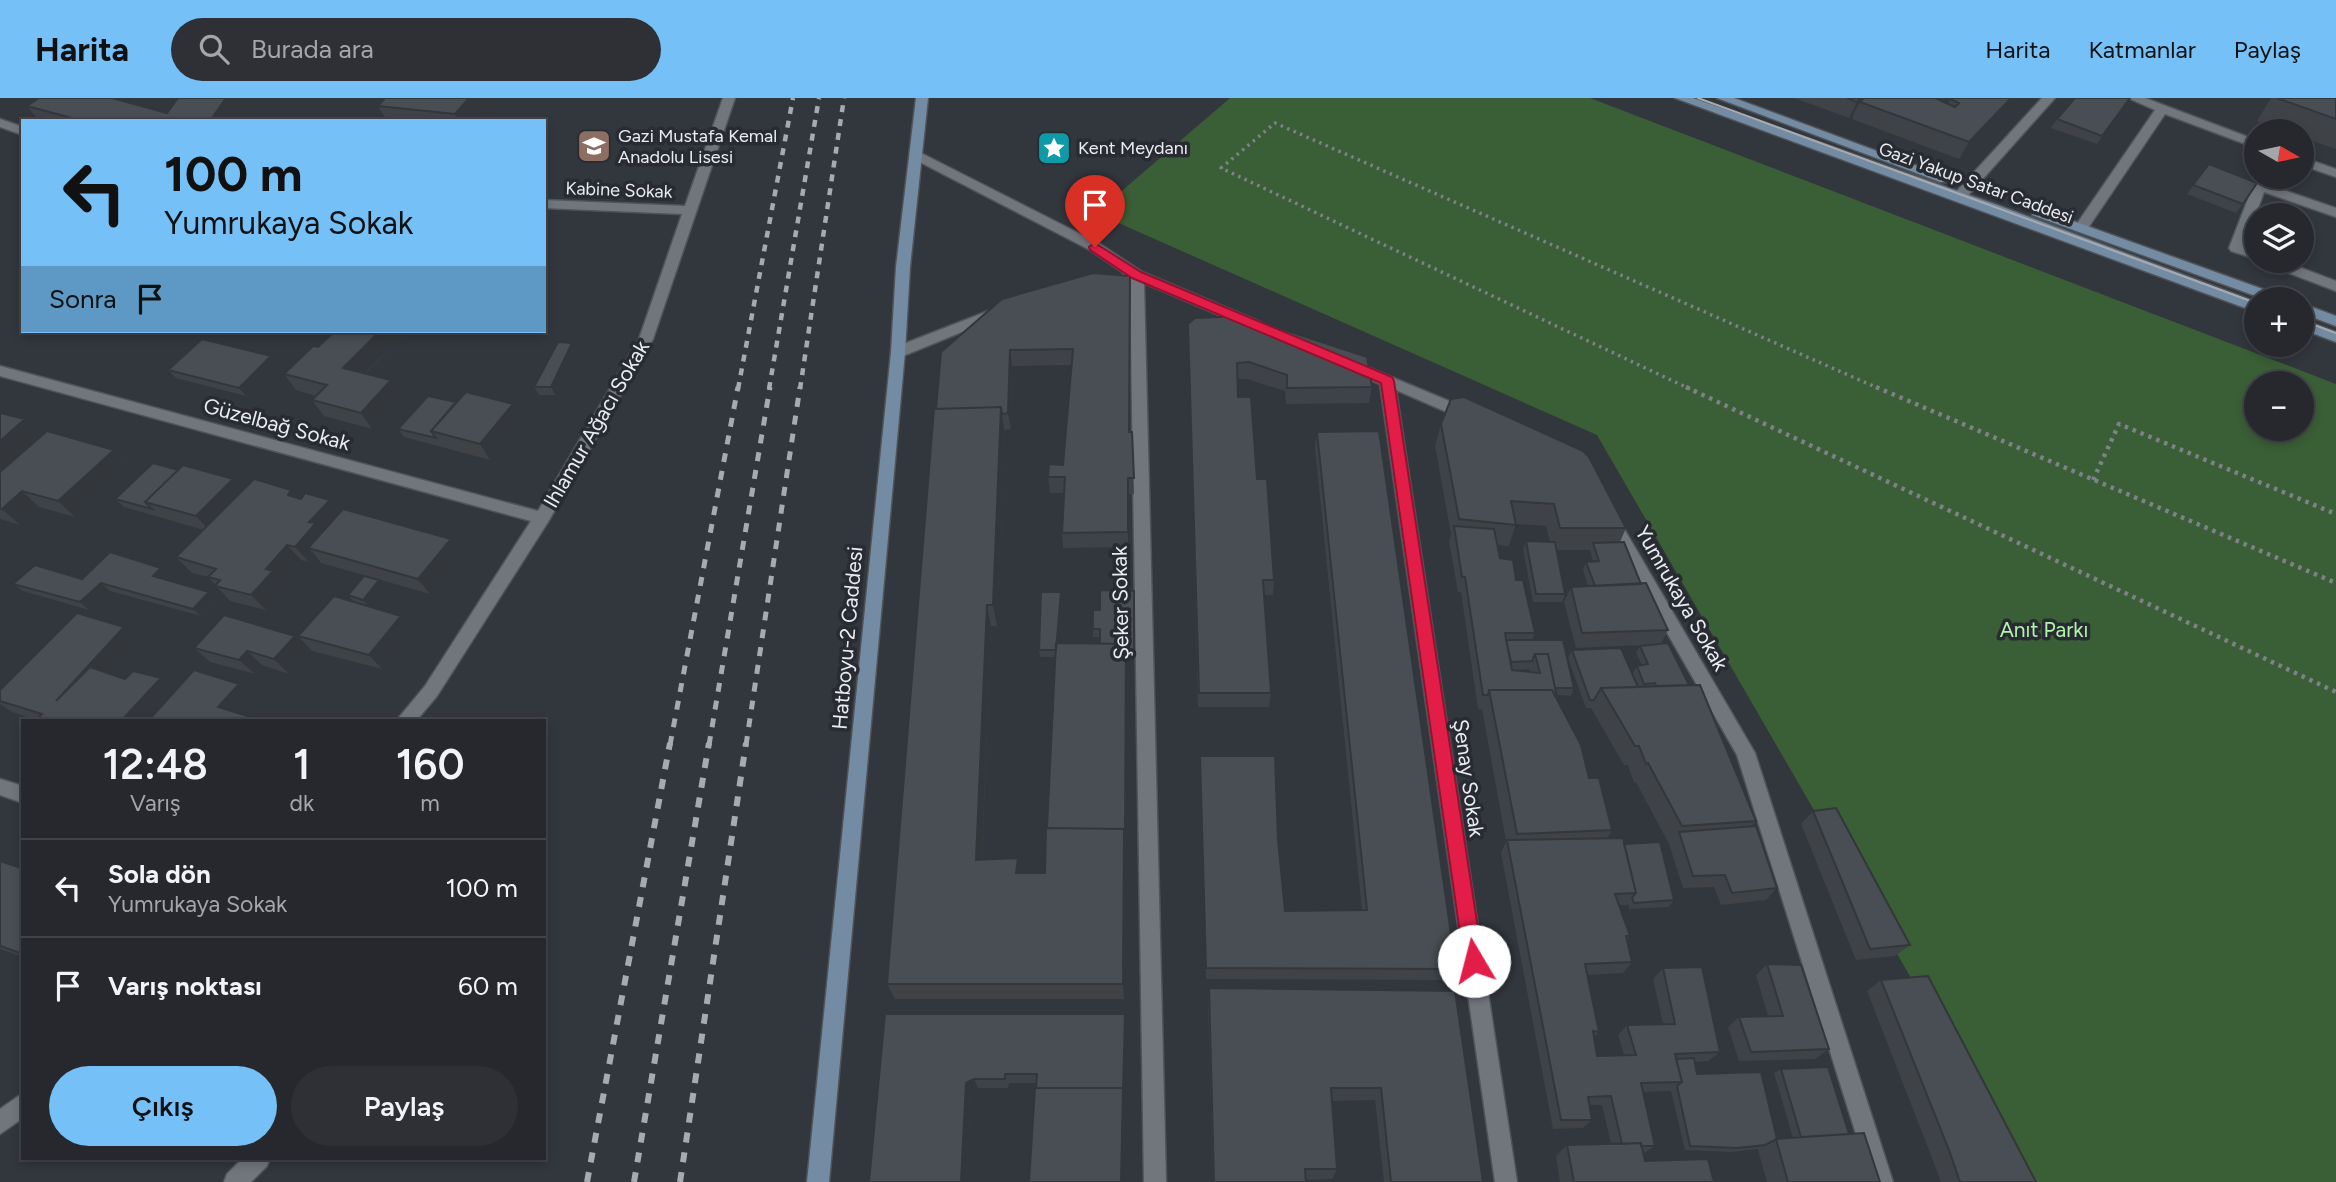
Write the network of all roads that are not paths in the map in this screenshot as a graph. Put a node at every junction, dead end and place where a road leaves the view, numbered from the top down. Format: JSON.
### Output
{"nodes":[{"id":1,"x":729,"y":98,"type":"edge"},
{"id":2,"x":922,"y":98,"type":"edge"},
{"id":3,"x":1681,"y":98,"type":"edge"},
{"id":4,"x":1723,"y":98,"type":"edge"},
{"id":5,"x":2049,"y":98,"type":"edge"},
{"id":6,"x":2134,"y":98,"type":"edge"},
{"id":7,"x":2162,"y":109,"type":"junction"},
{"id":8,"x":0,"y":123,"type":"edge"},
{"id":9,"x":21,"y":130,"type":"edge"},
{"id":10,"x":2244,"y":140,"type":"edge"},
{"id":11,"x":915,"y":154,"type":"junction"},
{"id":12,"x":2314,"y":165,"type":"edge"},
{"id":13,"x":2336,"y":173,"type":"edge"},
{"id":14,"x":1964,"y":192,"type":"junction"},
{"id":15,"x":2253,"y":203,"type":"edge"},
{"id":16,"x":2308,"y":203,"type":"edge"},
{"id":17,"x":546,"y":204,"type":"edge"},
{"id":18,"x":2314,"y":205,"type":"edge"},
{"id":19,"x":692,"y":210,"type":"junction"},
{"id":20,"x":2336,"y":213,"type":"edge"},
{"id":21,"x":2244,"y":227,"type":"edge"},
{"id":22,"x":2081,"y":228,"type":"junction"},
{"id":23,"x":2244,"y":251,"type":"edge"},
{"id":24,"x":2302,"y":273,"type":"edge"},
{"id":25,"x":1137,"y":275,"type":"junction"},
{"id":26,"x":1112,"y":281,"type":"edge"},
{"id":27,"x":2336,"y":286,"type":"edge"},
{"id":28,"x":2244,"y":287,"type":"edge"},
{"id":29,"x":2244,"y":302,"type":"edge"},
{"id":30,"x":1013,"y":307,"type":"edge"},
{"id":31,"x":2314,"y":313,"type":"edge"},
{"id":32,"x":2336,"y":321,"type":"edge"},
{"id":33,"x":2314,"y":329,"type":"edge"},
{"id":34,"x":1275,"y":333,"type":"edge"},
{"id":35,"x":2336,"y":337,"type":"edge"},
{"id":36,"x":898,"y":352,"type":"junction"},
{"id":37,"x":1337,"y":359,"type":"edge"},
{"id":38,"x":0,"y":372,"type":"edge"},
{"id":39,"x":1387,"y":381,"type":"junction"},
{"id":40,"x":1488,"y":423,"type":"edge"},
{"id":41,"x":1604,"y":508,"type":"edge"},
{"id":42,"x":542,"y":518,"type":"junction"},
{"id":43,"x":407,"y":719,"type":"edge"},
{"id":44,"x":0,"y":787,"type":"edge"},
{"id":45,"x":21,"y":794,"type":"edge"},
{"id":46,"x":21,"y":1106,"type":"edge"},
{"id":47,"x":0,"y":1123,"type":"edge"},
{"id":48,"x":257,"y":1160,"type":"edge"},
{"id":49,"x":235,"y":1182,"type":"edge"},
{"id":50,"x":818,"y":1182,"type":"edge"},
{"id":51,"x":1154,"y":1182,"type":"edge"},
{"id":52,"x":1506,"y":1182,"type":"edge"},
{"id":53,"x":1882,"y":1182,"type":"edge"}],
"edges":[{"from":1,"to":19,"type":"street","name":"Ihlamur Ağacı Sokak"},
{"from":2,"to":11,"type":"main road","name":"Hatboyu-2 Caddesi"},
{"from":3,"to":14,"type":"main road","name":"Gazi Yakup Satar Caddesi"},
{"from":4,"to":14,"type":"main road","name":"Gazi Yakup Satar Caddesi"},
{"from":5,"to":14,"type":"street"},
{"from":6,"to":7,"type":"street"},
{"from":7,"to":10,"type":"street"},
{"from":7,"to":22,"type":"street"},
{"from":8,"to":9,"type":"street"},
{"from":11,"to":25,"type":"street"},
{"from":11,"to":36,"type":"main road","name":"Hatboyu-2 Caddesi"},
{"from":12,"to":13,"type":"street"},
{"from":14,"to":22,"type":"main road","name":"Gazi Yakup Satar Caddesi"},
{"from":14,"to":29,"type":"main road","name":"Gazi Yakup Satar Caddesi"},
{"from":15,"to":16,"type":"street"},
{"from":17,"to":19,"type":"street","name":"Kabine Sokak"},
{"from":18,"to":20,"type":"street"},
{"from":19,"to":42,"type":"street","name":"Ihlamur Ağacı Sokak"},
{"from":21,"to":23,"type":"street"},
{"from":22,"to":28,"type":"main road","name":"Gazi Yakup Satar Caddesi"},
{"from":24,"to":27,"type":"street"},
{"from":25,"to":26,"type":"street"},
{"from":25,"to":34,"type":"street"},
{"from":25,"to":51,"type":"street","name":"Şeker Sokak"},
{"from":30,"to":36,"type":"street"},
{"from":31,"to":32,"type":"main road"},
{"from":33,"to":35,"type":"main road"},
{"from":36,"to":50,"type":"main road","name":"Hatboyu-2 Caddesi"},
{"from":37,"to":39,"type":"street"},
{"from":38,"to":42,"type":"street","name":"Güzelbağ Sokak"},
{"from":39,"to":40,"type":"street"},
{"from":39,"to":52,"type":"street","name":"Şenay Sokak"},
{"from":41,"to":53,"type":"street","name":"Yumrukaya Sokak"},
{"from":42,"to":43,"type":"street","name":"Ihlamur Ağacı Sokak"},
{"from":44,"to":45,"type":"street"},
{"from":46,"to":47,"type":"street"},
{"from":48,"to":49,"type":"street"}]}
